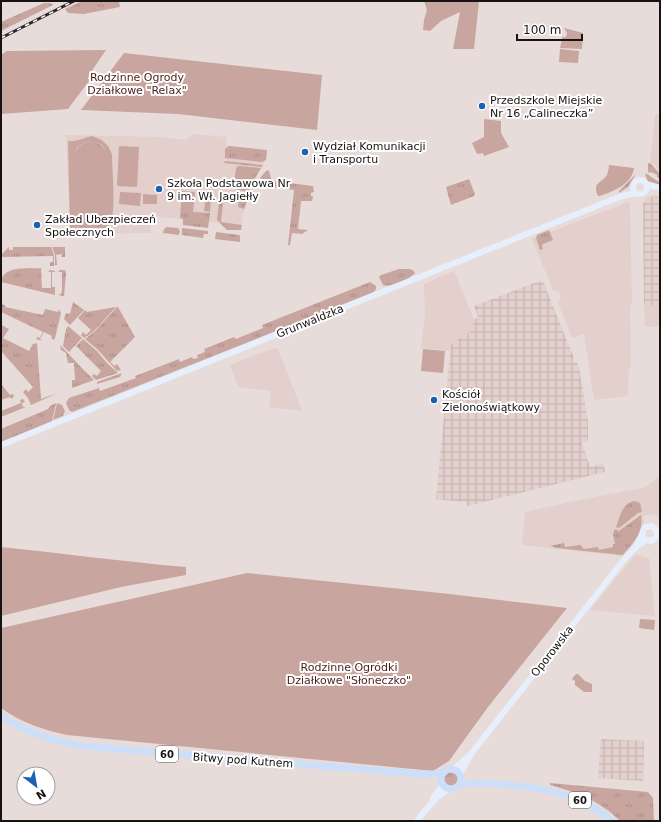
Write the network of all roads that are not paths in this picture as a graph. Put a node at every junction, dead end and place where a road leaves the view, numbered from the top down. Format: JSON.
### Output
{"nodes":[{"id":1,"x":646,"y":184,"type":"junction"},
{"id":2,"x":660,"y":188,"type":"edge"},
{"id":3,"x":633,"y":190,"type":"junction"},
{"id":4,"x":646,"y":191,"type":"junction"},
{"id":5,"x":1,"y":445,"type":"edge"},
{"id":6,"x":660,"y":523,"type":"edge"},
{"id":7,"x":657,"y":529,"type":"edge"},
{"id":8,"x":644,"y":538,"type":"junction"},
{"id":9,"x":1,"y":716,"type":"edge"},
{"id":10,"x":444,"y":772,"type":"junction"},
{"id":11,"x":458,"y":773,"type":"junction"},
{"id":12,"x":420,"y":774,"type":"junction"},
{"id":13,"x":442,"y":783,"type":"junction"},
{"id":14,"x":487,"y":783,"type":"junction"},
{"id":15,"x":460,"y":784,"type":"junction"},
{"id":16,"x":450,"y":789,"type":"junction"},
{"id":17,"x":432,"y":803,"type":"junction"},
{"id":18,"x":417,"y":821,"type":"edge"},
{"id":19,"x":612,"y":821,"type":"edge"}],
"edges":[{"from":1,"to":2,"type":"street"},
{"from":1,"to":3,"type":"street"},
{"from":1,"to":4,"type":"street"},
{"from":2,"to":4,"type":"street"},
{"from":3,"to":4,"type":"street"},
{"from":3,"to":5,"type":"street","name":"Grunwaldzka"},
{"from":6,"to":7,"type":"street"},
{"from":7,"to":8,"type":"street"},
{"from":7,"to":8,"type":"street"},
{"from":8,"to":11,"type":"street","name":"Oporowska"},
{"from":9,"to":12,"type":"main road","name":"Bitwy pod Kutnem","number":"60"},
{"from":10,"to":11,"type":"main road","number":"60"},
{"from":10,"to":12,"type":"main road","name":"Bitwy pod Kutnem","number":"60"},
{"from":10,"to":13,"type":"main road"},
{"from":11,"to":14,"type":"main road","number":"60"},
{"from":11,"to":15,"type":"main road"},
{"from":12,"to":13,"type":"main road","name":"Bitwy pod Kutnem","number":"60"},
{"from":13,"to":16,"type":"main road","number":"60"},
{"from":13,"to":17,"type":"street"},
{"from":14,"to":15,"type":"main road","number":"60"},
{"from":14,"to":19,"type":"main road","number":"60"},
{"from":15,"to":16,"type":"main road","number":"60"},
{"from":16,"to":17,"type":"street"},
{"from":17,"to":18,"type":"street"}]}
